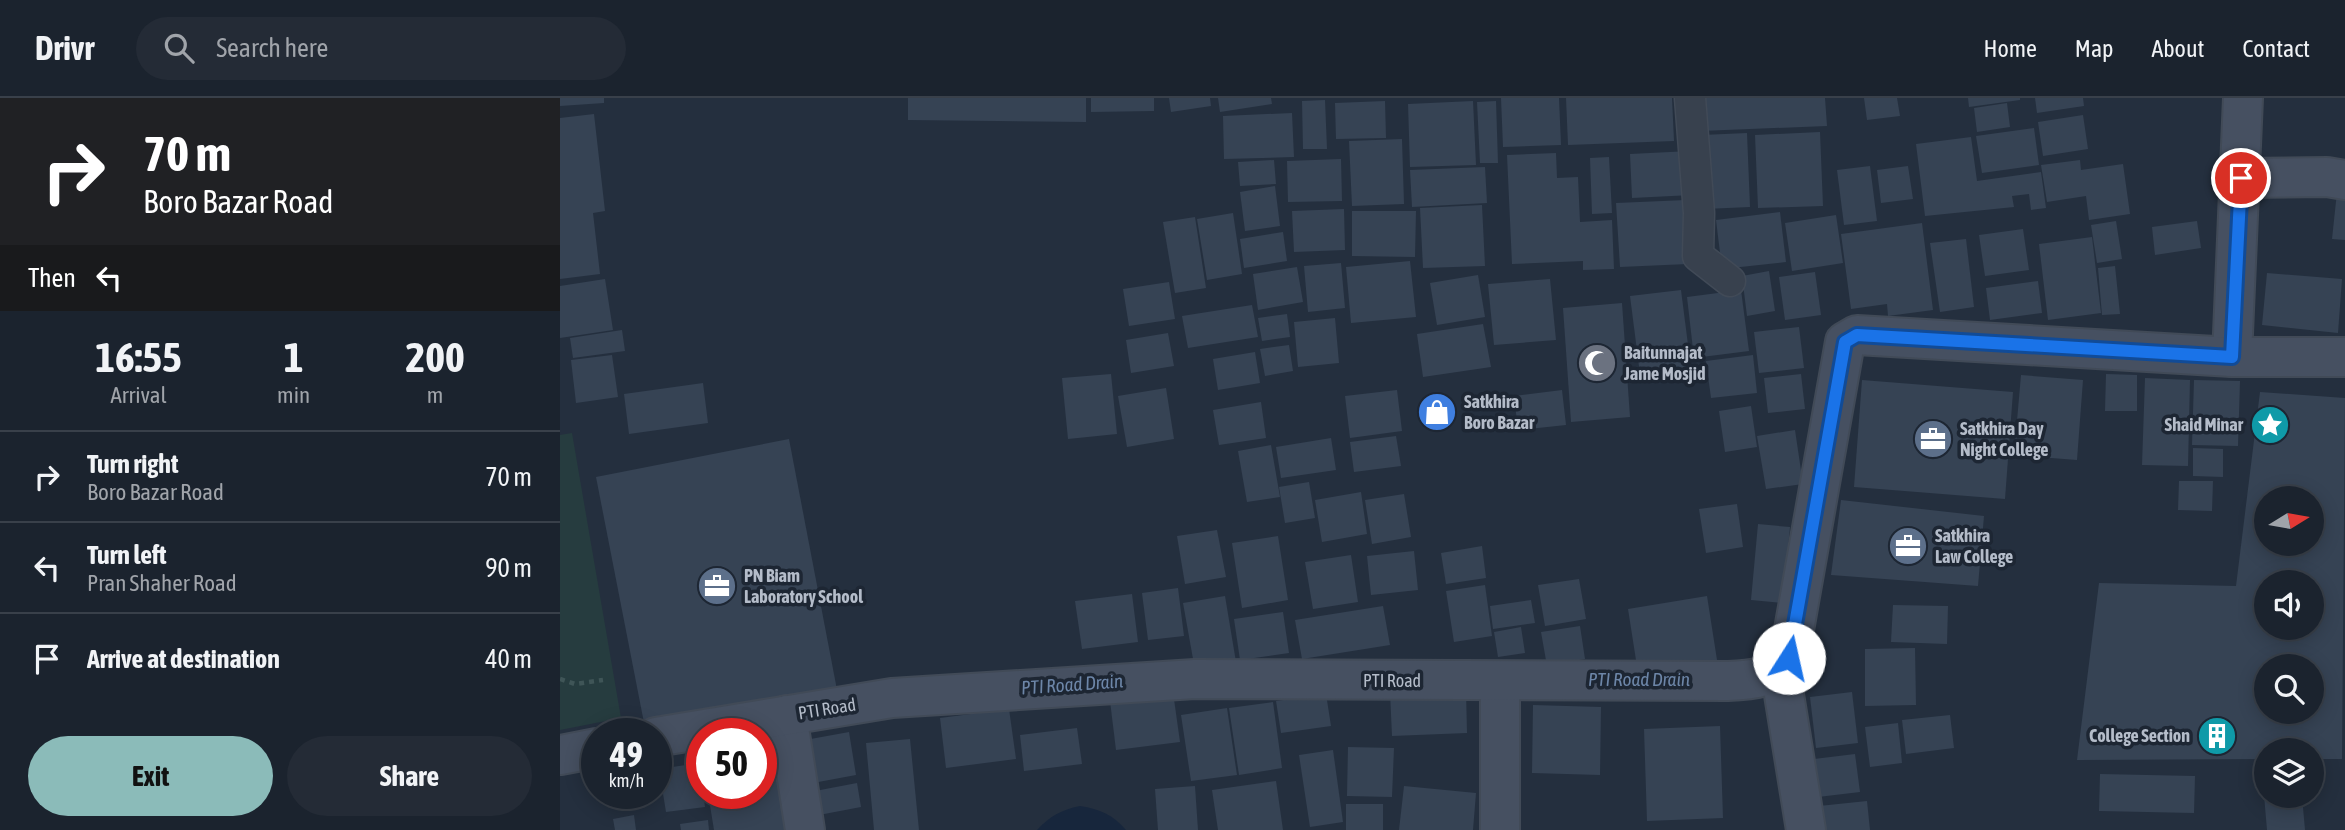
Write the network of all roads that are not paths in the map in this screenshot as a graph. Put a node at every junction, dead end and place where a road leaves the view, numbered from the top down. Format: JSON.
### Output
{"nodes":[{"id":1,"x":1690,"y":98,"type":"edge"},
{"id":2,"x":2242,"y":98,"type":"edge"},
{"id":3,"x":2241,"y":178,"type":"junction"},
{"id":4,"x":2345,"y":180,"type":"edge"},
{"id":5,"x":1730,"y":281,"type":"dead end"},
{"id":6,"x":2232,"y":357,"type":"junction"},
{"id":7,"x":2345,"y":357,"type":"edge"},
{"id":8,"x":1780,"y":670,"type":"junction"},
{"id":9,"x":1500,"y":682,"type":"junction"},
{"id":10,"x":787,"y":715,"type":"junction"},
{"id":11,"x":672,"y":734,"type":"edge"},
{"id":12,"x":581,"y":751,"type":"edge"},
{"id":13,"x":560,"y":755,"type":"edge"},
{"id":14,"x":805,"y":830,"type":"edge"},
{"id":15,"x":1500,"y":830,"type":"edge"},
{"id":16,"x":1806,"y":830,"type":"edge"}],
"edges":[{"from":1,"to":5,"type":"street"},
{"from":2,"to":3,"type":"main road"},
{"from":3,"to":4,"type":"main road"},
{"from":3,"to":6,"type":"main road"},
{"from":6,"to":7,"type":"main road"},
{"from":6,"to":8,"type":"main road"},
{"from":8,"to":9,"type":"main road","name":"PTI Road"},
{"from":8,"to":16,"type":"main road"},
{"from":9,"to":10,"type":"main road","name":"PTI Road"},
{"from":9,"to":15,"type":"main road"},
{"from":10,"to":11,"type":"main road","name":"PTI Road"},
{"from":10,"to":14,"type":"main road"},
{"from":12,"to":13,"type":"main road"}]}
